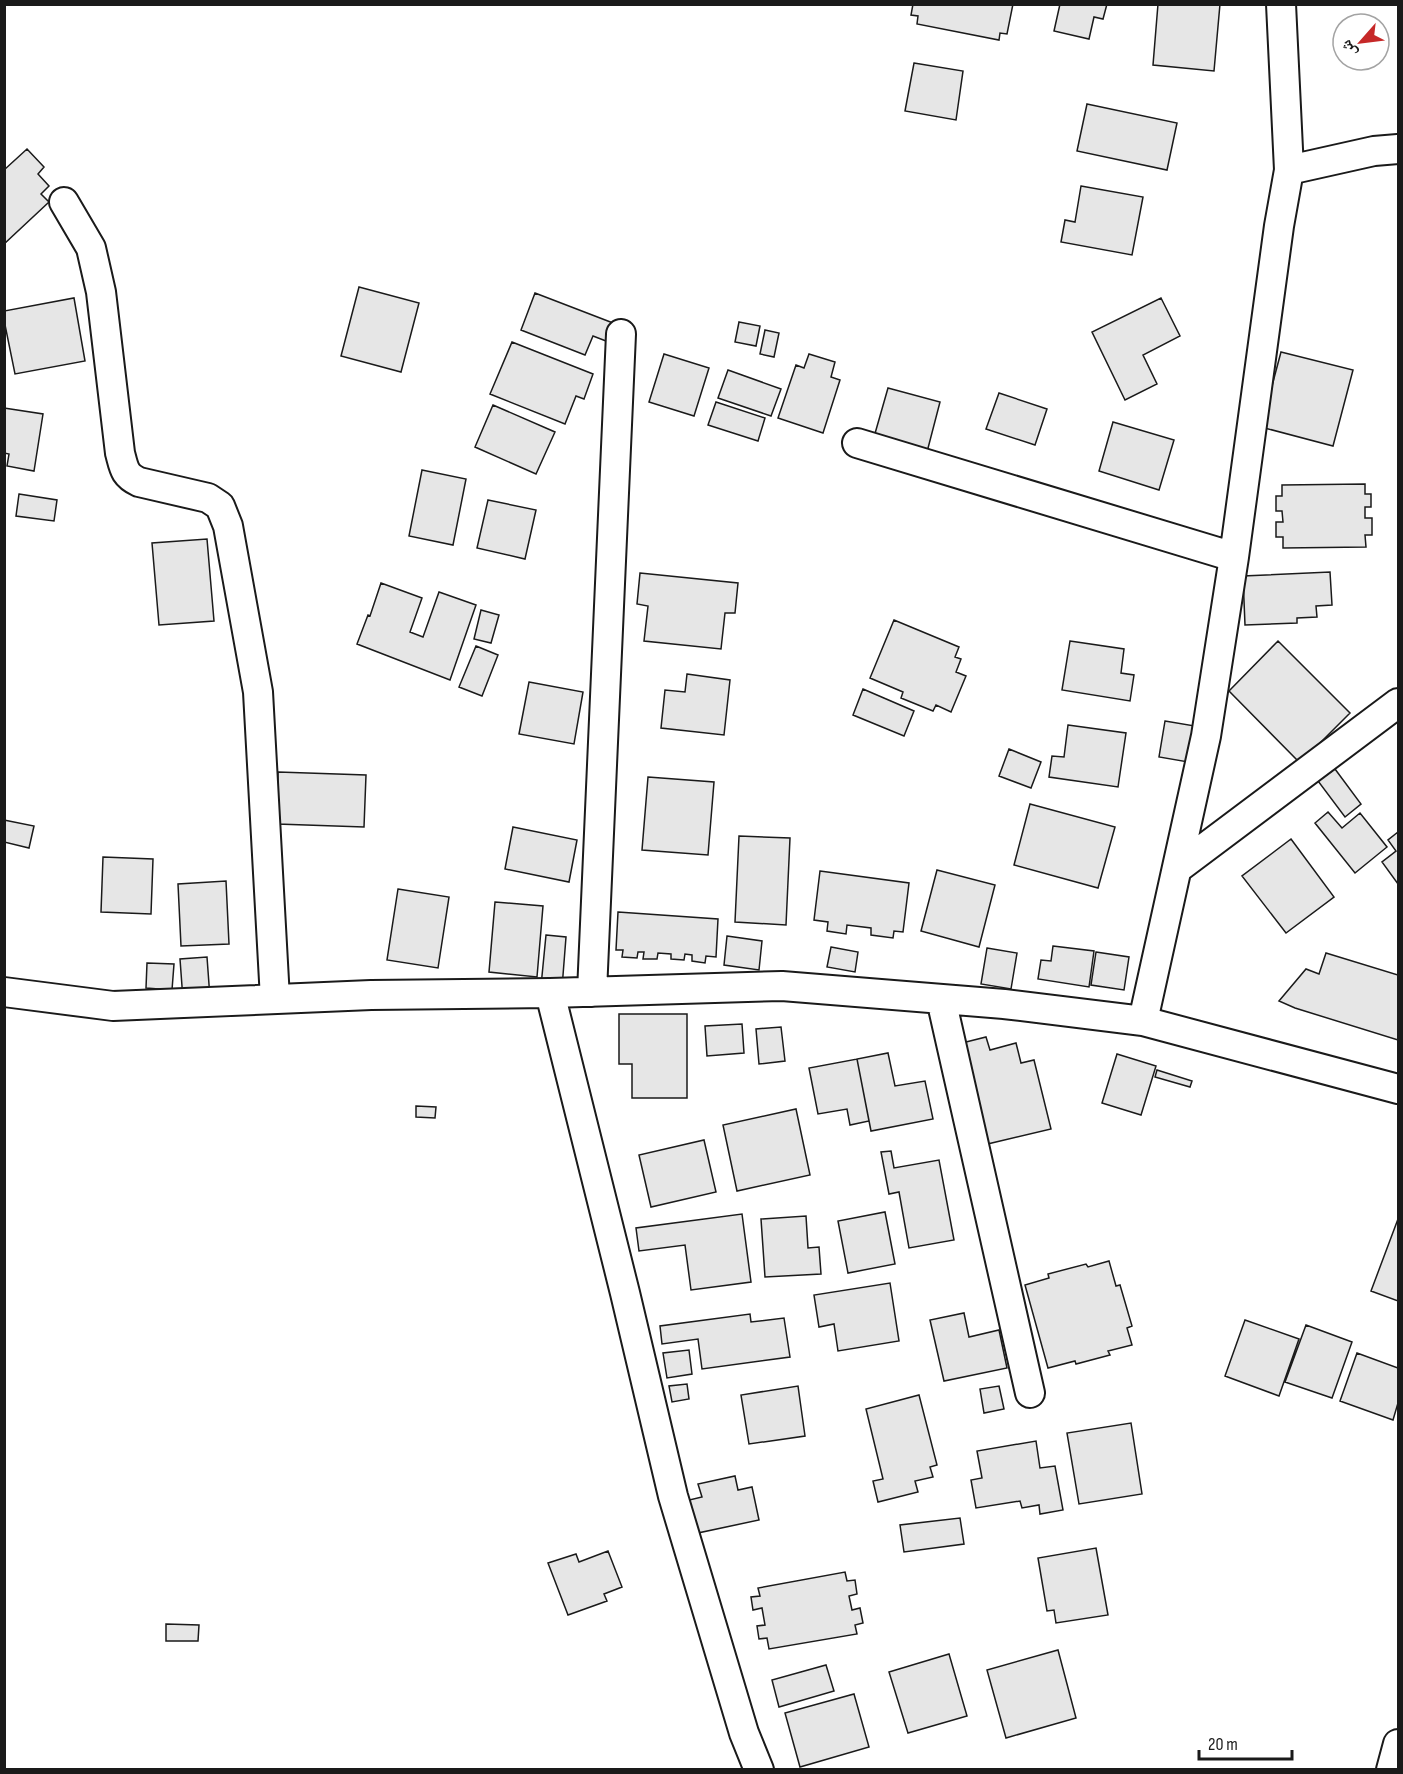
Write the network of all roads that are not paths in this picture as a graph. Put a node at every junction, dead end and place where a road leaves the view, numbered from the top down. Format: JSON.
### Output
{"nodes":[{"id":1,"x":1281,"y":4,"type":"edge"},
{"id":2,"x":1398,"y":149,"type":"edge"},
{"id":3,"x":1289,"y":170,"type":"junction"},
{"id":4,"x":64,"y":202,"type":"dead end"},
{"id":5,"x":621,"y":334,"type":"dead end"},
{"id":6,"x":857,"y":443,"type":"dead end"},
{"id":7,"x":1234,"y":556,"type":"junction"},
{"id":8,"x":1398,"y":703,"type":"edge"},
{"id":9,"x":1178,"y":868,"type":"junction"},
{"id":10,"x":4,"y":992,"type":"edge"},
{"id":11,"x":592,"y":992,"type":"junction"},
{"id":12,"x":550,"y":993,"type":"junction"},
{"id":13,"x":275,"y":999,"type":"junction"},
{"id":14,"x":941,"y":999,"type":"junction"},
{"id":15,"x":1143,"y":1021,"type":"junction"},
{"id":16,"x":1398,"y":1089,"type":"edge"},
{"id":17,"x":1030,"y":1393,"type":"dead end"},
{"id":18,"x":1398,"y":1744,"type":"edge"},
{"id":19,"x":759,"y":1770,"type":"edge"},
{"id":20,"x":1391,"y":1770,"type":"edge"}],
"edges":[{"from":1,"to":3,"type":"street"},
{"from":2,"to":3,"type":"street"},
{"from":3,"to":7,"type":"street"},
{"from":4,"to":13,"type":"street"},
{"from":5,"to":11,"type":"street"},
{"from":6,"to":7,"type":"street"},
{"from":7,"to":9,"type":"street"},
{"from":8,"to":9,"type":"street"},
{"from":9,"to":15,"type":"street"},
{"from":10,"to":13,"type":"street"},
{"from":11,"to":12,"type":"street"},
{"from":11,"to":14,"type":"street"},
{"from":12,"to":13,"type":"street"},
{"from":12,"to":19,"type":"street"},
{"from":14,"to":15,"type":"street"},
{"from":14,"to":17,"type":"street"},
{"from":15,"to":16,"type":"street"},
{"from":18,"to":20,"type":"street"}]}
